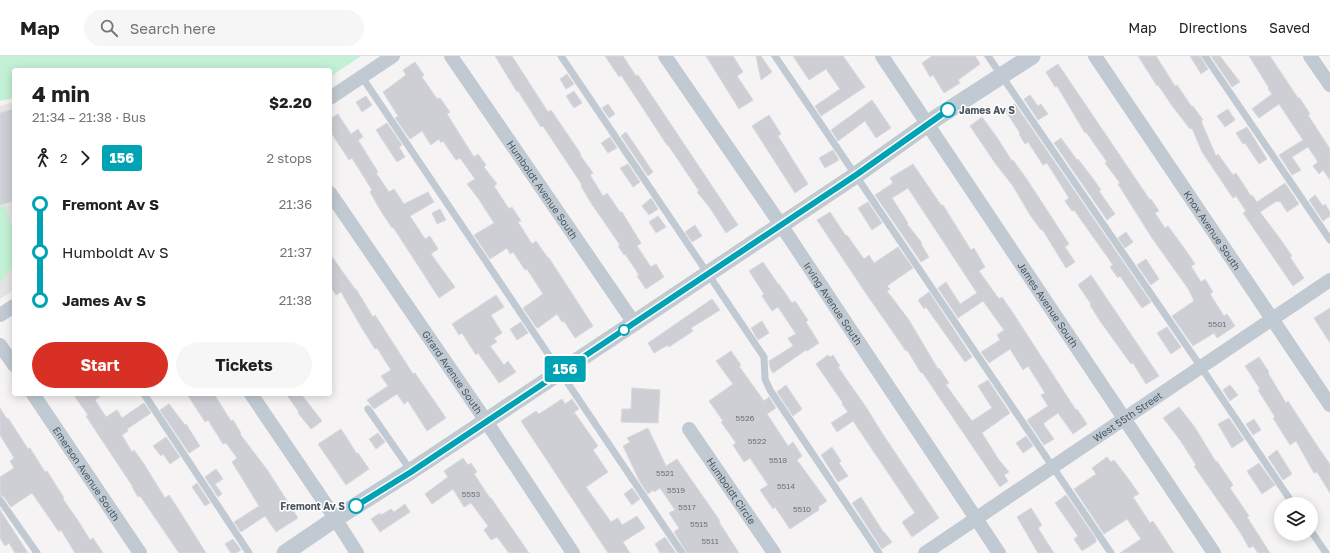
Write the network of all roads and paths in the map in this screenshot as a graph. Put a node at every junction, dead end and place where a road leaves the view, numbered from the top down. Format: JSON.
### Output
{"nodes":[{"id":1,"x":393,"y":56,"type":"edge"},
{"id":2,"x":451,"y":56,"type":"edge"},
{"id":3,"x":561,"y":56,"type":"edge"},
{"id":4,"x":665,"y":56,"type":"edge"},
{"id":5,"x":775,"y":56,"type":"edge"},
{"id":6,"x":882,"y":56,"type":"edge"},
{"id":7,"x":988,"y":56,"type":"edge"},
{"id":8,"x":1032,"y":56,"type":"edge"},
{"id":9,"x":1095,"y":56,"type":"edge"},
{"id":10,"x":1205,"y":56,"type":"edge"},
{"id":11,"x":1310,"y":56,"type":"edge"},
{"id":12,"x":1001,"y":76,"type":"junction"},
{"id":13,"x":362,"y":77,"type":"junction"},
{"id":14,"x":1330,"y":85,"type":"edge"},
{"id":15,"x":332,"y":97,"type":"edge"},
{"id":16,"x":928,"y":124,"type":"junction"},
{"id":17,"x":856,"y":175,"type":"junction"},
{"id":18,"x":332,"y":196,"type":"edge"},
{"id":19,"x":781,"y":225,"type":"junction"},
{"id":20,"x":1330,"y":240,"type":"edge"},
{"id":21,"x":707,"y":274,"type":"junction"},
{"id":22,"x":1330,"y":280,"type":"edge"},
{"id":23,"x":12,"y":307,"type":"edge"},
{"id":24,"x":0,"y":315,"type":"edge"},
{"id":25,"x":1272,"y":319,"type":"junction"},
{"id":26,"x":634,"y":323,"type":"junction"},
{"id":27,"x":0,"y":344,"type":"edge"},
{"id":28,"x":12,"y":362,"type":"edge"},
{"id":29,"x":1201,"y":367,"type":"junction"},
{"id":30,"x":560,"y":372,"type":"junction"},
{"id":31,"x":34,"y":396,"type":"edge"},
{"id":32,"x":145,"y":396,"type":"edge"},
{"id":33,"x":252,"y":396,"type":"edge"},
{"id":34,"x":1330,"y":405,"type":"edge"},
{"id":35,"x":368,"y":409,"type":"dead end"},
{"id":36,"x":1124,"y":418,"type":"junction"},
{"id":37,"x":486,"y":421,"type":"junction"},
{"id":38,"x":689,"y":429,"type":"dead end"},
{"id":39,"x":1053,"y":466,"type":"junction"},
{"id":40,"x":411,"y":472,"type":"junction"},
{"id":41,"x":1288,"y":497,"type":"edge"},
{"id":42,"x":0,"y":500,"type":"edge"},
{"id":43,"x":335,"y":519,"type":"junction"},
{"id":44,"x":975,"y":519,"type":"junction"},
{"id":45,"x":1318,"y":541,"type":"edge"},
{"id":46,"x":36,"y":553,"type":"edge"},
{"id":47,"x":140,"y":553,"type":"edge"},
{"id":48,"x":249,"y":553,"type":"edge"},
{"id":49,"x":285,"y":553,"type":"edge"},
{"id":50,"x":357,"y":553,"type":"edge"},
{"id":51,"x":573,"y":553,"type":"edge"},
{"id":52,"x":682,"y":553,"type":"edge"},
{"id":53,"x":774,"y":553,"type":"edge"},
{"id":54,"x":879,"y":553,"type":"edge"},
{"id":55,"x":925,"y":553,"type":"edge"},
{"id":56,"x":999,"y":553,"type":"edge"},
{"id":57,"x":1111,"y":553,"type":"edge"},
{"id":58,"x":1214,"y":553,"type":"edge"},
{"id":59,"x":1326,"y":553,"type":"edge"}],
"edges":[{"from":1,"to":13,"type":"street"},
{"from":2,"to":26,"type":"street","name":"Humboldt Avenue South"},
{"from":3,"to":21,"type":"lane"},
{"from":4,"to":19,"type":"street","name":"Irving Avenue South"},
{"from":5,"to":17,"type":"lane"},
{"from":6,"to":16,"type":"street","name":"James Avenue South"},
{"from":7,"to":12,"type":"lane"},
{"from":8,"to":12,"type":"street"},
{"from":9,"to":25,"type":"street","name":"Knox Avenue South"},
{"from":10,"to":20,"type":"lane"},
{"from":11,"to":14,"type":"street"},
{"from":12,"to":16,"type":"street"},
{"from":12,"to":29,"type":"lane"},
{"from":13,"to":15,"type":"street"},
{"from":13,"to":30,"type":"lane"},
{"from":16,"to":17,"type":"street"},
{"from":16,"to":36,"type":"street","name":"James Avenue South"},
{"from":17,"to":19,"type":"street"},
{"from":17,"to":39,"type":"lane"},
{"from":18,"to":37,"type":"street","name":"Girard Avenue South"},
{"from":19,"to":21,"type":"street"},
{"from":19,"to":44,"type":"street","name":"Irving Avenue South"},
{"from":21,"to":26,"type":"street"},
{"from":21,"to":54,"type":"lane"},
{"from":22,"to":25,"type":"street","name":"West 55th Street"},
{"from":23,"to":24,"type":"street"},
{"from":25,"to":29,"type":"street","name":"West 55th Street"},
{"from":25,"to":34,"type":"street","name":"Knox Avenue South"},
{"from":26,"to":30,"type":"street"},
{"from":27,"to":28,"type":"street"},
{"from":29,"to":36,"type":"street","name":"West 55th Street"},
{"from":29,"to":41,"type":"lane"},
{"from":30,"to":37,"type":"street"},
{"from":30,"to":52,"type":"lane"},
{"from":31,"to":47,"type":"street","name":"Emerson Avenue South"},
{"from":32,"to":48,"type":"lane"},
{"from":33,"to":43,"type":"street"},
{"from":35,"to":40,"type":"lane"},
{"from":36,"to":39,"type":"street","name":"West 55th Street"},
{"from":36,"to":58,"type":"street","name":"James Avenue South"},
{"from":37,"to":40,"type":"street"},
{"from":37,"to":51,"type":"street","name":"Girard Avenue South"},
{"from":38,"to":53,"type":"street","name":"Humboldt Circle"},
{"from":39,"to":44,"type":"street","name":"West 55th Street"},
{"from":39,"to":57,"type":"lane"},
{"from":40,"to":43,"type":"street"},
{"from":42,"to":46,"type":"lane"},
{"from":43,"to":49,"type":"street"},
{"from":43,"to":50,"type":"street"},
{"from":44,"to":55,"type":"street","name":"West 55th Street"},
{"from":44,"to":56,"type":"street","name":"Irving Avenue South"},
{"from":45,"to":59,"type":"lane"}]}
